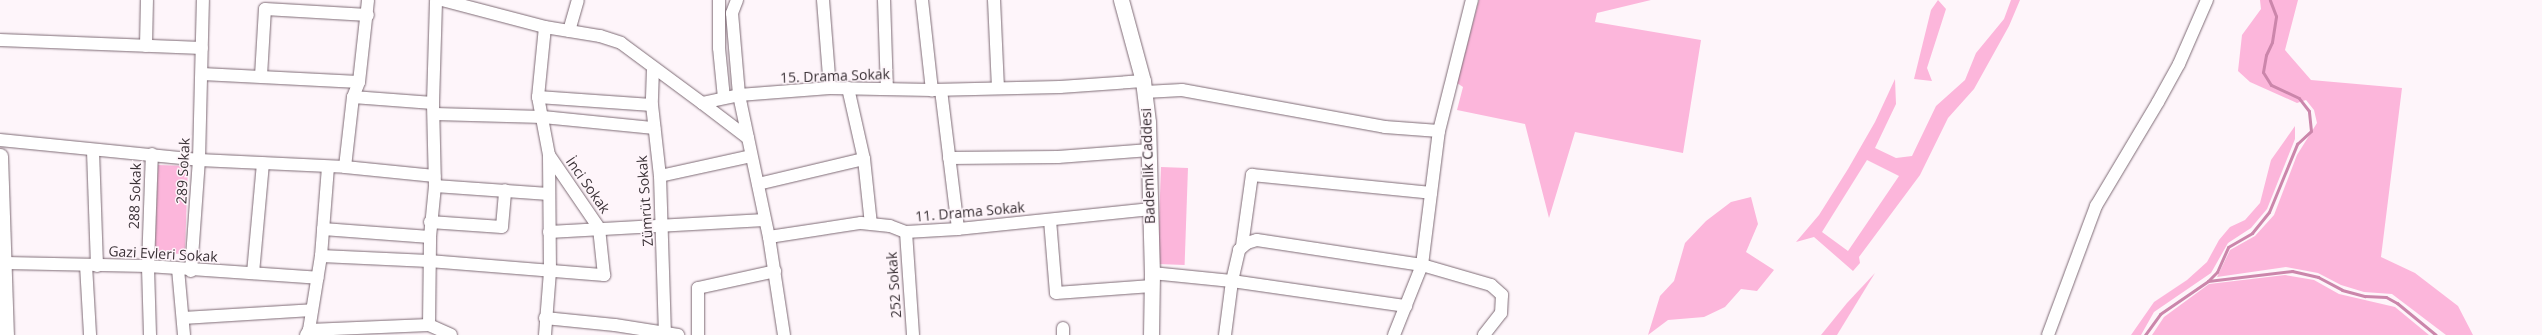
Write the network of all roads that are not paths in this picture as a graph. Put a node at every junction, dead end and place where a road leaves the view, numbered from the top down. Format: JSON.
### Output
{"nodes":[{"id":1,"x":147,"y":0,"type":"edge"},
{"id":2,"x":203,"y":0,"type":"edge"},
{"id":3,"x":368,"y":0,"type":"edge"},
{"id":4,"x":442,"y":0,"type":"edge"},
{"id":5,"x":578,"y":0,"type":"edge"},
{"id":6,"x":719,"y":0,"type":"edge"},
{"id":7,"x":737,"y":0,"type":"edge"},
{"id":8,"x":823,"y":0,"type":"edge"},
{"id":9,"x":884,"y":0,"type":"edge"},
{"id":10,"x":922,"y":0,"type":"edge"},
{"id":11,"x":994,"y":0,"type":"edge"},
{"id":12,"x":1121,"y":0,"type":"edge"},
{"id":13,"x":1472,"y":0,"type":"edge"},
{"id":14,"x":2207,"y":0,"type":"edge"},
{"id":15,"x":265,"y":5,"type":"edge"},
{"id":16,"x":478,"y":5,"type":"edge"},
{"id":17,"x":325,"y":6,"type":"edge"},
{"id":18,"x":368,"y":15,"type":"junction"},
{"id":19,"x":545,"y":27,"type":"junction"},
{"id":20,"x":570,"y":31,"type":"junction"},
{"id":21,"x":0,"y":40,"type":"edge"},
{"id":22,"x":146,"y":46,"type":"junction"},
{"id":23,"x":202,"y":48,"type":"junction"},
{"id":24,"x":653,"y":69,"type":"junction"},
{"id":25,"x":202,"y":74,"type":"junction"},
{"id":26,"x":261,"y":76,"type":"junction"},
{"id":27,"x":359,"y":82,"type":"junction"},
{"id":28,"x":1144,"y":87,"type":"junction"},
{"id":29,"x":830,"y":88,"type":"junction"},
{"id":30,"x":848,"y":88,"type":"junction"},
{"id":31,"x":998,"y":88,"type":"junction"},
{"id":32,"x":887,"y":89,"type":"junction"},
{"id":33,"x":937,"y":90,"type":"junction"},
{"id":34,"x":739,"y":95,"type":"junction"},
{"id":35,"x":353,"y":97,"type":"junction"},
{"id":36,"x":538,"y":97,"type":"junction"},
{"id":37,"x":724,"y":98,"type":"junction"},
{"id":38,"x":702,"y":103,"type":"junction"},
{"id":39,"x":652,"y":105,"type":"junction"},
{"id":40,"x":434,"y":108,"type":"junction"},
{"id":41,"x":543,"y":117,"type":"junction"},
{"id":42,"x":654,"y":128,"type":"junction"},
{"id":43,"x":1439,"y":131,"type":"junction"},
{"id":44,"x":748,"y":138,"type":"junction"},
{"id":45,"x":0,"y":140,"type":"edge"},
{"id":46,"x":1150,"y":150,"type":"junction"},
{"id":47,"x":93,"y":151,"type":"junction"},
{"id":48,"x":152,"y":154,"type":"junction"},
{"id":49,"x":549,"y":155,"type":"junction"},
{"id":50,"x":0,"y":156,"type":"edge"},
{"id":51,"x":751,"y":156,"type":"junction"},
{"id":52,"x":949,"y":158,"type":"junction"},
{"id":53,"x":864,"y":159,"type":"junction"},
{"id":54,"x":199,"y":160,"type":"junction"},
{"id":55,"x":263,"y":163,"type":"junction"},
{"id":56,"x":328,"y":166,"type":"junction"},
{"id":57,"x":345,"y":167,"type":"junction"},
{"id":58,"x":660,"y":176,"type":"junction"},
{"id":59,"x":435,"y":181,"type":"junction"},
{"id":60,"x":758,"y":184,"type":"junction"},
{"id":61,"x":505,"y":190,"type":"junction"},
{"id":62,"x":1,"y":193,"type":"edge"},
{"id":63,"x":1431,"y":193,"type":"junction"},
{"id":64,"x":549,"y":194,"type":"junction"},
{"id":65,"x":1150,"y":209,"type":"junction"},
{"id":66,"x":765,"y":220,"type":"junction"},
{"id":67,"x":1050,"y":220,"type":"junction"},
{"id":68,"x":430,"y":222,"type":"junction"},
{"id":69,"x":871,"y":224,"type":"junction"},
{"id":70,"x":662,"y":226,"type":"junction"},
{"id":71,"x":600,"y":228,"type":"junction"},
{"id":72,"x":958,"y":229,"type":"junction"},
{"id":73,"x":323,"y":230,"type":"junction"},
{"id":74,"x":549,"y":232,"type":"junction"},
{"id":75,"x":906,"y":232,"type":"junction"},
{"id":76,"x":430,"y":237,"type":"junction"},
{"id":77,"x":769,"y":237,"type":"junction"},
{"id":78,"x":1242,"y":246,"type":"junction"},
{"id":79,"x":4,"y":256,"type":"edge"},
{"id":80,"x":321,"y":256,"type":"junction"},
{"id":81,"x":429,"y":261,"type":"junction"},
{"id":82,"x":91,"y":265,"type":"junction"},
{"id":83,"x":148,"y":266,"type":"junction"},
{"id":84,"x":1422,"y":266,"type":"junction"},
{"id":85,"x":178,"y":269,"type":"junction"},
{"id":86,"x":550,"y":270,"type":"junction"},
{"id":87,"x":191,"y":271,"type":"junction"},
{"id":88,"x":775,"y":271,"type":"junction"},
{"id":89,"x":253,"y":273,"type":"junction"},
{"id":90,"x":318,"y":278,"type":"junction"},
{"id":91,"x":1152,"y":279,"type":"junction"},
{"id":92,"x":1232,"y":281,"type":"junction"},
{"id":93,"x":1406,"y":306,"type":"junction"},
{"id":94,"x":312,"y":310,"type":"junction"},
{"id":95,"x":183,"y":318,"type":"junction"},
{"id":96,"x":546,"y":318,"type":"junction"},
{"id":97,"x":3,"y":319,"type":"edge"},
{"id":98,"x":429,"y":325,"type":"junction"},
{"id":99,"x":307,"y":332,"type":"edge"},
{"id":100,"x":666,"y":333,"type":"junction"},
{"id":101,"x":6,"y":335,"type":"edge"},
{"id":102,"x":90,"y":335,"type":"edge"},
{"id":103,"x":150,"y":335,"type":"edge"},
{"id":104,"x":184,"y":335,"type":"edge"},
{"id":105,"x":451,"y":335,"type":"edge"},
{"id":106,"x":545,"y":335,"type":"edge"},
{"id":107,"x":678,"y":335,"type":"edge"},
{"id":108,"x":698,"y":335,"type":"edge"},
{"id":109,"x":784,"y":335,"type":"edge"},
{"id":110,"x":913,"y":335,"type":"edge"},
{"id":111,"x":1151,"y":335,"type":"edge"},
{"id":112,"x":1225,"y":335,"type":"edge"},
{"id":113,"x":1394,"y":335,"type":"edge"},
{"id":114,"x":1484,"y":335,"type":"edge"},
{"id":115,"x":2048,"y":335,"type":"edge"}],
"edges":[{"from":1,"to":22,"type":"street"},
{"from":2,"to":23,"type":"street","name":"289 Sokak"},
{"from":3,"to":18,"type":"street"},
{"from":4,"to":16,"type":"street"},
{"from":4,"to":40,"type":"street"},
{"from":5,"to":20,"type":"street"},
{"from":6,"to":37,"type":"street"},
{"from":7,"to":34,"type":"street"},
{"from":8,"to":29,"type":"street"},
{"from":9,"to":32,"type":"street"},
{"from":10,"to":33,"type":"street"},
{"from":11,"to":31,"type":"street"},
{"from":12,"to":28,"type":"street","name":"Bademlik Caddesi"},
{"from":13,"to":43,"type":"street"},
{"from":14,"to":115,"type":"street"},
{"from":15,"to":17,"type":"street"},
{"from":15,"to":26,"type":"street"},
{"from":16,"to":19,"type":"street"},
{"from":17,"to":18,"type":"street"},
{"from":18,"to":27,"type":"street"},
{"from":19,"to":20,"type":"street"},
{"from":19,"to":36,"type":"street"},
{"from":20,"to":24,"type":"street"},
{"from":21,"to":22,"type":"street"},
{"from":22,"to":23,"type":"street"},
{"from":23,"to":25,"type":"street","name":"289 Sokak"},
{"from":24,"to":38,"type":"street"},
{"from":24,"to":39,"type":"street","name":"Zümrüt Sokak"},
{"from":25,"to":26,"type":"street"},
{"from":25,"to":54,"type":"street","name":"289 Sokak"},
{"from":26,"to":27,"type":"street"},
{"from":27,"to":35,"type":"street"},
{"from":28,"to":31,"type":"street","name":"15. Drama Sokak"},
{"from":28,"to":43,"type":"street","name":"15. Drama Sokak"},
{"from":28,"to":46,"type":"street","name":"Bademlik Caddesi"},
{"from":29,"to":30,"type":"street","name":"15. Drama Sokak"},
{"from":29,"to":34,"type":"street","name":"15. Drama Sokak"},
{"from":30,"to":32,"type":"street","name":"15. Drama Sokak"},
{"from":30,"to":53,"type":"street"},
{"from":31,"to":33,"type":"street","name":"15. Drama Sokak"},
{"from":32,"to":33,"type":"street","name":"15. Drama Sokak"},
{"from":33,"to":52,"type":"street"},
{"from":34,"to":37,"type":"street","name":"15. Drama Sokak"},
{"from":34,"to":44,"type":"street"},
{"from":35,"to":40,"type":"street"},
{"from":35,"to":57,"type":"street"},
{"from":36,"to":39,"type":"street"},
{"from":36,"to":41,"type":"street"},
{"from":37,"to":38,"type":"street","name":"15. Drama Sokak"},
{"from":38,"to":44,"type":"street"},
{"from":39,"to":42,"type":"street","name":"Zümrüt Sokak"},
{"from":40,"to":41,"type":"street"},
{"from":40,"to":59,"type":"street"},
{"from":41,"to":42,"type":"street"},
{"from":41,"to":49,"type":"street"},
{"from":42,"to":58,"type":"street","name":"Zümrüt Sokak"},
{"from":43,"to":63,"type":"street"},
{"from":44,"to":51,"type":"street"},
{"from":45,"to":47,"type":"street"},
{"from":46,"to":52,"type":"street"},
{"from":46,"to":65,"type":"street","name":"Bademlik Caddesi"},
{"from":47,"to":48,"type":"street"},
{"from":47,"to":82,"type":"street"},
{"from":48,"to":54,"type":"street"},
{"from":48,"to":83,"type":"street","name":"288 Sokak"},
{"from":49,"to":64,"type":"street"},
{"from":49,"to":71,"type":"street","name":"İnci Sokak"},
{"from":50,"to":62,"type":"street"},
{"from":51,"to":58,"type":"street"},
{"from":51,"to":60,"type":"street"},
{"from":52,"to":72,"type":"street"},
{"from":53,"to":60,"type":"street"},
{"from":53,"to":69,"type":"street"},
{"from":54,"to":55,"type":"street"},
{"from":54,"to":87,"type":"street","name":"289 Sokak"},
{"from":55,"to":56,"type":"street"},
{"from":55,"to":89,"type":"street"},
{"from":56,"to":57,"type":"street"},
{"from":56,"to":73,"type":"street"},
{"from":57,"to":59,"type":"street"},
{"from":58,"to":70,"type":"street","name":"Zümrüt Sokak"},
{"from":59,"to":61,"type":"street"},
{"from":59,"to":68,"type":"street"},
{"from":60,"to":66,"type":"street"},
{"from":61,"to":64,"type":"street"},
{"from":61,"to":68,"type":"street"},
{"from":62,"to":79,"type":"street"},
{"from":63,"to":78,"type":"street"},
{"from":63,"to":84,"type":"street"},
{"from":64,"to":74,"type":"street"},
{"from":65,"to":67,"type":"street","name":"11. Drama Sokak"},
{"from":65,"to":91,"type":"street","name":"Bademlik Caddesi"},
{"from":66,"to":70,"type":"street"},
{"from":66,"to":77,"type":"street"},
{"from":67,"to":72,"type":"street","name":"11. Drama Sokak"},
{"from":67,"to":91,"type":"street"},
{"from":68,"to":76,"type":"street"},
{"from":69,"to":75,"type":"street","name":"11. Drama Sokak"},
{"from":69,"to":77,"type":"street","name":"11. Drama Sokak"},
{"from":70,"to":71,"type":"street"},
{"from":70,"to":100,"type":"street","name":"Zümrüt Sokak"},
{"from":71,"to":74,"type":"street"},
{"from":71,"to":86,"type":"street","name":"İnci Sokak"},
{"from":72,"to":75,"type":"street","name":"11. Drama Sokak"},
{"from":73,"to":76,"type":"street"},
{"from":73,"to":80,"type":"street"},
{"from":74,"to":86,"type":"street"},
{"from":75,"to":110,"type":"street","name":"252 Sokak"},
{"from":76,"to":81,"type":"street"},
{"from":77,"to":88,"type":"street"},
{"from":78,"to":84,"type":"street"},
{"from":78,"to":92,"type":"street"},
{"from":79,"to":82,"type":"street","name":"Gazi Evleri Sokak"},
{"from":79,"to":97,"type":"street"},
{"from":80,"to":81,"type":"street"},
{"from":80,"to":90,"type":"street"},
{"from":81,"to":86,"type":"street"},
{"from":81,"to":98,"type":"street"},
{"from":82,"to":83,"type":"street","name":"Gazi Evleri Sokak"},
{"from":82,"to":102,"type":"street"},
{"from":83,"to":85,"type":"street","name":"Gazi Evleri Sokak"},
{"from":83,"to":103,"type":"street","name":"288 Sokak"},
{"from":84,"to":93,"type":"street"},
{"from":84,"to":114,"type":"street"},
{"from":85,"to":87,"type":"street","name":"Gazi Evleri Sokak"},
{"from":85,"to":95,"type":"street"},
{"from":86,"to":96,"type":"street"},
{"from":87,"to":89,"type":"street","name":"Gazi Evleri Sokak"},
{"from":88,"to":108,"type":"street"},
{"from":88,"to":109,"type":"street"},
{"from":89,"to":90,"type":"street","name":"Gazi Evleri Sokak"},
{"from":90,"to":94,"type":"street"},
{"from":91,"to":92,"type":"street"},
{"from":91,"to":111,"type":"street","name":"Bademlik Caddesi"},
{"from":92,"to":93,"type":"street"},
{"from":92,"to":112,"type":"street"},
{"from":93,"to":113,"type":"street"},
{"from":94,"to":95,"type":"street"},
{"from":94,"to":99,"type":"street"},
{"from":95,"to":104,"type":"street"},
{"from":96,"to":100,"type":"street"},
{"from":96,"to":106,"type":"street"},
{"from":97,"to":101,"type":"street"},
{"from":98,"to":99,"type":"street"},
{"from":98,"to":105,"type":"street"},
{"from":100,"to":107,"type":"street"}]}
